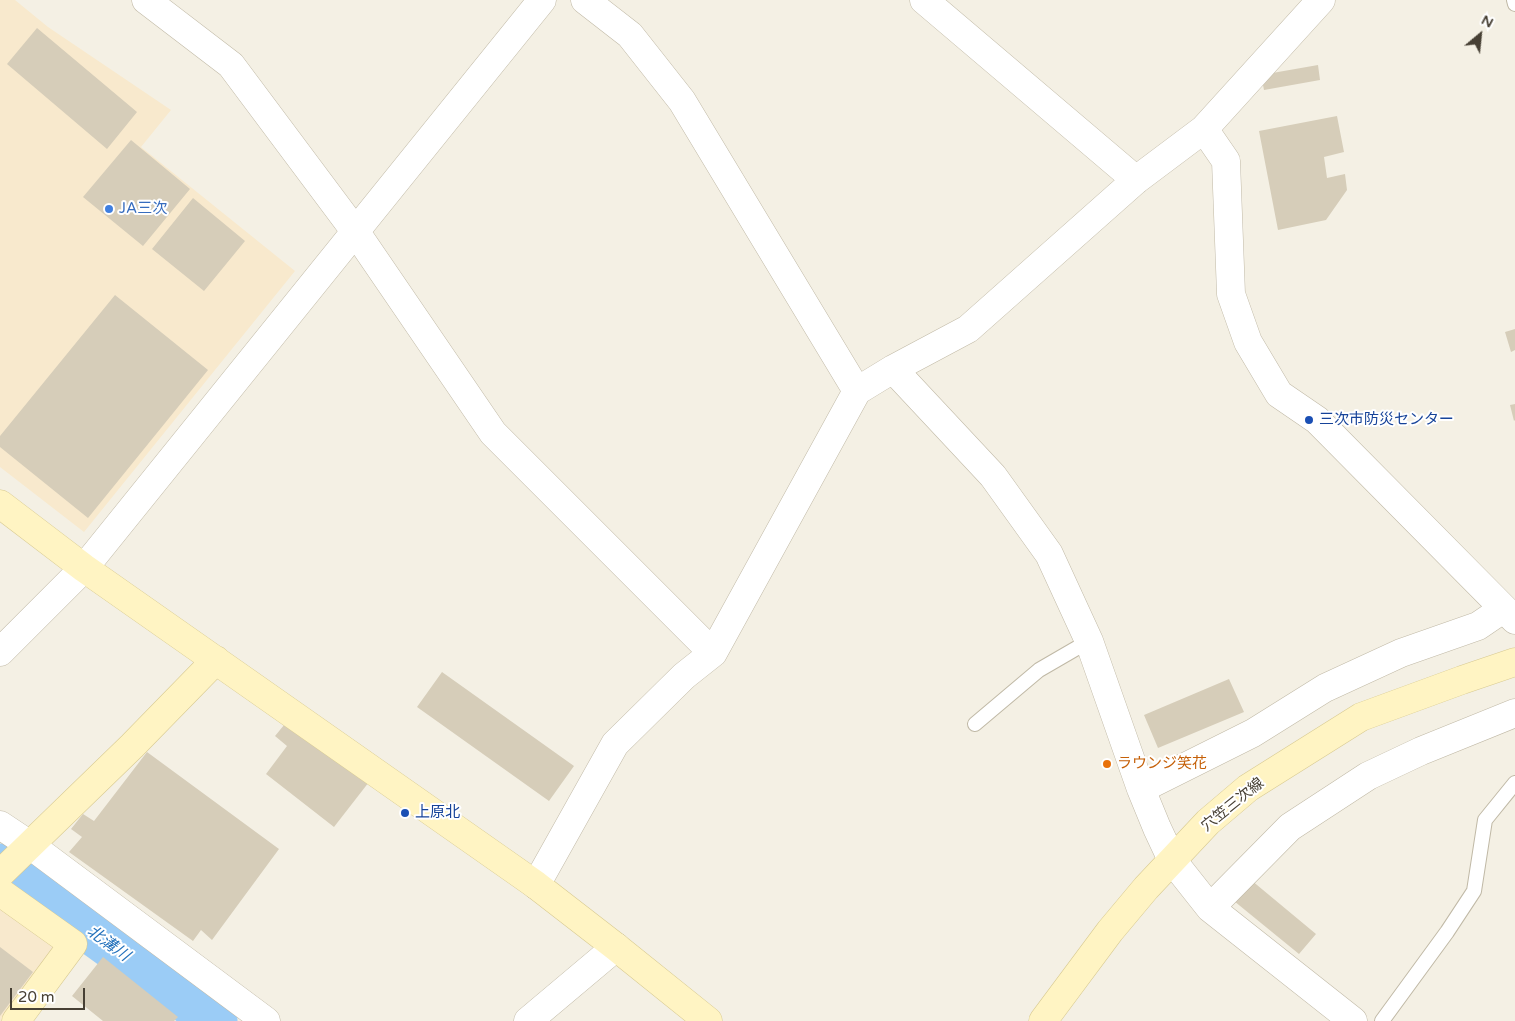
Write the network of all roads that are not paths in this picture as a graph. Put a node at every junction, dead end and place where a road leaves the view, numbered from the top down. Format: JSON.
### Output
{"nodes":[{"id":1,"x":146,"y":0,"type":"edge"},
{"id":2,"x":542,"y":0,"type":"edge"},
{"id":3,"x":585,"y":0,"type":"edge"},
{"id":4,"x":924,"y":0,"type":"edge"},
{"id":5,"x":1321,"y":0,"type":"edge"},
{"id":6,"x":1514,"y":0,"type":"edge"},
{"id":7,"x":1515,"y":4,"type":"edge"},
{"id":8,"x":1204,"y":129,"type":"junction"},
{"id":9,"x":1136,"y":180,"type":"junction"},
{"id":10,"x":356,"y":231,"type":"junction"},
{"id":11,"x":893,"y":369,"type":"junction"},
{"id":12,"x":856,"y":391,"type":"junction"},
{"id":13,"x":0,"y":504,"type":"edge"},
{"id":14,"x":84,"y":568,"type":"junction"},
{"id":15,"x":1509,"y":615,"type":"edge"},
{"id":16,"x":1089,"y":641,"type":"junction"},
{"id":17,"x":0,"y":652,"type":"edge"},
{"id":18,"x":713,"y":653,"type":"junction"},
{"id":19,"x":216,"y":660,"type":"junction"},
{"id":20,"x":1515,"y":662,"type":"edge"},
{"id":21,"x":1515,"y":713,"type":"edge"},
{"id":22,"x":975,"y":724,"type":"dead end"},
{"id":23,"x":1515,"y":783,"type":"edge"},
{"id":24,"x":1141,"y":789,"type":"junction"},
{"id":25,"x":0,"y":825,"type":"edge"},
{"id":26,"x":30,"y":845,"type":"junction"},
{"id":27,"x":1172,"y":860,"type":"junction"},
{"id":28,"x":0,"y":874,"type":"edge"},
{"id":29,"x":536,"y":885,"type":"junction"},
{"id":30,"x":0,"y":892,"type":"edge"},
{"id":31,"x":1210,"y":908,"type":"junction"},
{"id":32,"x":616,"y":947,"type":"junction"},
{"id":33,"x":16,"y":1021,"type":"edge"},
{"id":34,"x":266,"y":1021,"type":"edge"},
{"id":35,"x":528,"y":1021,"type":"edge"},
{"id":36,"x":708,"y":1021,"type":"edge"},
{"id":37,"x":1042,"y":1021,"type":"edge"},
{"id":38,"x":1353,"y":1021,"type":"edge"},
{"id":39,"x":1382,"y":1021,"type":"edge"}],
"edges":[{"from":1,"to":10,"type":"street"},
{"from":2,"to":10,"type":"street"},
{"from":3,"to":12,"type":"street"},
{"from":4,"to":9,"type":"street"},
{"from":5,"to":8,"type":"street"},
{"from":6,"to":7,"type":"lane"},
{"from":8,"to":9,"type":"street"},
{"from":8,"to":15,"type":"street"},
{"from":9,"to":11,"type":"street"},
{"from":10,"to":14,"type":"street"},
{"from":10,"to":18,"type":"street"},
{"from":11,"to":12,"type":"street"},
{"from":11,"to":16,"type":"street"},
{"from":12,"to":18,"type":"street"},
{"from":13,"to":14,"type":"street"},
{"from":14,"to":17,"type":"street"},
{"from":14,"to":19,"type":"street"},
{"from":15,"to":24,"type":"street"},
{"from":16,"to":22,"type":"lane"},
{"from":16,"to":24,"type":"street"},
{"from":18,"to":29,"type":"street"},
{"from":19,"to":26,"type":"street"},
{"from":19,"to":29,"type":"street"},
{"from":20,"to":27,"type":"street","name":"穴笠三次線"},
{"from":21,"to":31,"type":"street"},
{"from":23,"to":39,"type":"lane"},
{"from":24,"to":27,"type":"street"},
{"from":25,"to":26,"type":"street"},
{"from":26,"to":28,"type":"street"},
{"from":26,"to":34,"type":"street"},
{"from":27,"to":31,"type":"street"},
{"from":27,"to":37,"type":"street","name":"穴笠三次線"},
{"from":29,"to":32,"type":"street"},
{"from":30,"to":33,"type":"street"},
{"from":31,"to":38,"type":"street"},
{"from":32,"to":35,"type":"street"},
{"from":32,"to":36,"type":"street"}]}
